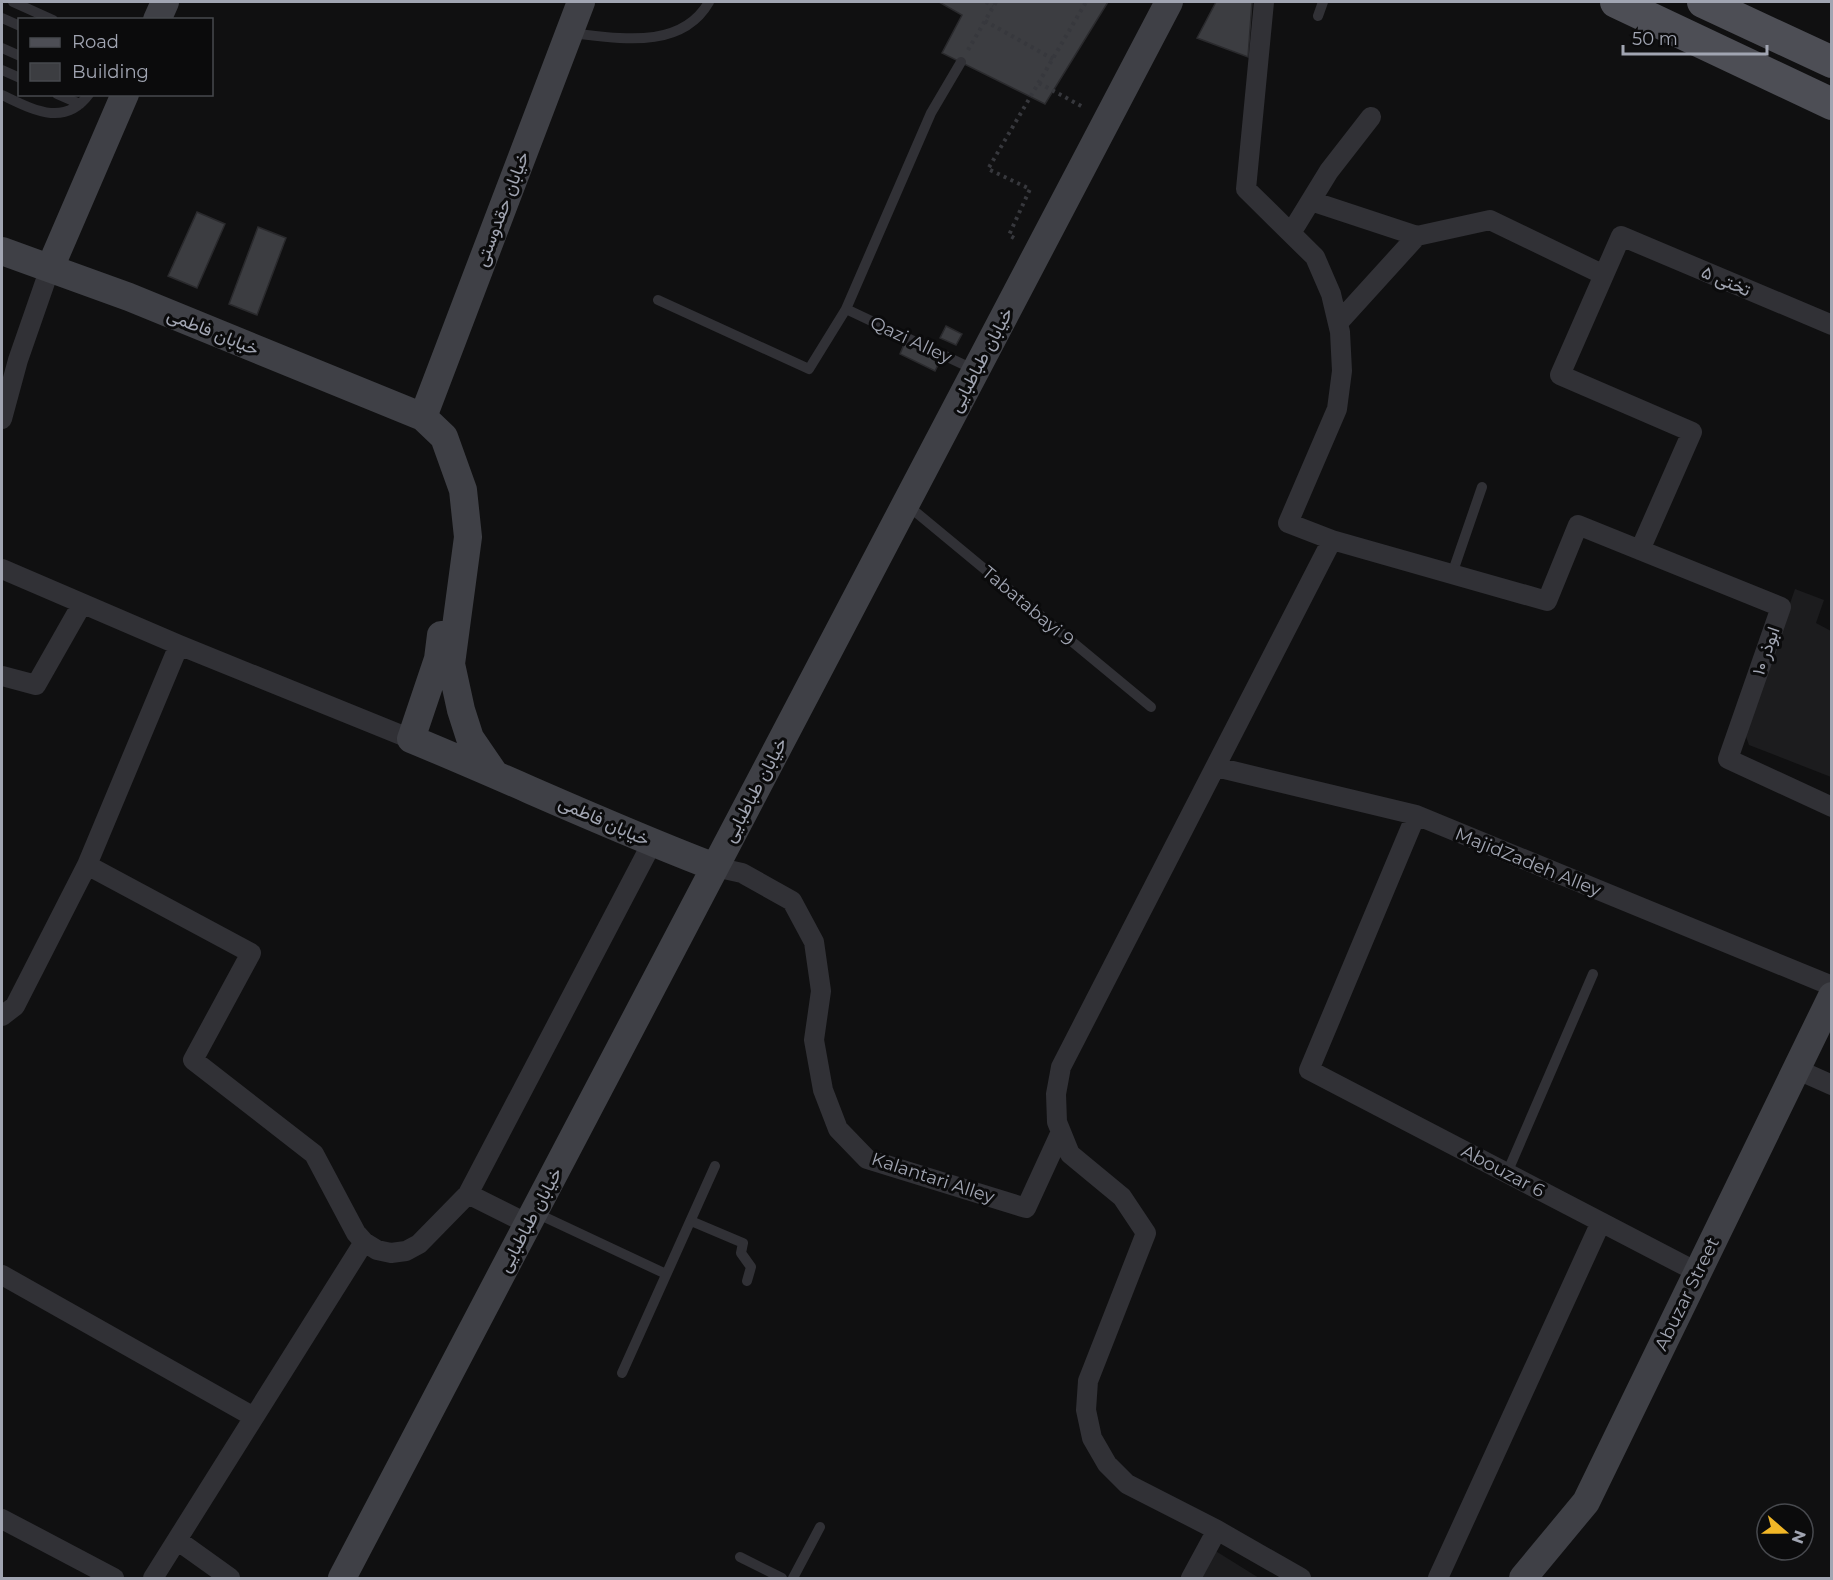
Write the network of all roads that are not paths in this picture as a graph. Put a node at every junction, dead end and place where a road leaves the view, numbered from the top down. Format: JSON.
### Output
{"nodes":[{"id":1,"x":13,"y":2,"type":"edge"},
{"id":2,"x":165,"y":2,"type":"edge"},
{"id":3,"x":581,"y":2,"type":"edge"},
{"id":4,"x":709,"y":2,"type":"edge"},
{"id":5,"x":1169,"y":2,"type":"edge"},
{"id":6,"x":1264,"y":2,"type":"edge"},
{"id":7,"x":1323,"y":2,"type":"edge"},
{"id":8,"x":1616,"y":2,"type":"edge"},
{"id":9,"x":1703,"y":2,"type":"edge"},
{"id":10,"x":1318,"y":16,"type":"dead end"},
{"id":11,"x":2,"y":18,"type":"edge"},
{"id":12,"x":49,"y":18,"type":"edge"},
{"id":13,"x":158,"y":18,"type":"edge"},
{"id":14,"x":18,"y":25,"type":"edge"},
{"id":15,"x":570,"y":33,"type":"junction"},
{"id":16,"x":2,"y":48,"type":"edge"},
{"id":17,"x":18,"y":55,"type":"edge"},
{"id":18,"x":961,"y":62,"type":"road end"},
{"id":19,"x":1832,"y":62,"type":"edge"},
{"id":20,"x":2,"y":70,"type":"edge"},
{"id":21,"x":18,"y":77,"type":"edge"},
{"id":22,"x":2,"y":95,"type":"edge"},
{"id":23,"x":62,"y":96,"type":"edge"},
{"id":24,"x":87,"y":96,"type":"edge"},
{"id":25,"x":124,"y":96,"type":"edge"},
{"id":26,"x":80,"y":104,"type":"junction"},
{"id":27,"x":1832,"y":104,"type":"edge"},
{"id":28,"x":1371,"y":117,"type":"dead end"},
{"id":29,"x":1311,"y":201,"type":"junction"},
{"id":30,"x":1291,"y":233,"type":"junction"},
{"id":31,"x":1417,"y":236,"type":"junction"},
{"id":32,"x":2,"y":251,"type":"edge"},
{"id":33,"x":50,"y":268,"type":"junction"},
{"id":34,"x":1604,"y":274,"type":"junction"},
{"id":35,"x":658,"y":300,"type":"dead end"},
{"id":36,"x":846,"y":309,"type":"junction"},
{"id":37,"x":1338,"y":323,"type":"junction"},
{"id":38,"x":1832,"y":325,"type":"edge"},
{"id":39,"x":976,"y":370,"type":"junction"},
{"id":40,"x":423,"y":417,"type":"junction"},
{"id":41,"x":2,"y":419,"type":"edge"},
{"id":42,"x":1482,"y":487,"type":"dead end"},
{"id":43,"x":905,"y":504,"type":"junction"},
{"id":44,"x":1332,"y":540,"type":"junction"},
{"id":45,"x":1640,"y":550,"type":"junction"},
{"id":46,"x":2,"y":569,"type":"edge"},
{"id":47,"x":1452,"y":574,"type":"junction"},
{"id":48,"x":82,"y":604,"type":"junction"},
{"id":49,"x":179,"y":645,"type":"junction"},
{"id":50,"x":2,"y":676,"type":"edge"},
{"id":51,"x":1151,"y":707,"type":"dead end"},
{"id":52,"x":411,"y":740,"type":"junction"},
{"id":53,"x":1216,"y":767,"type":"junction"},
{"id":54,"x":494,"y":773,"type":"junction"},
{"id":55,"x":1832,"y":807,"type":"edge"},
{"id":56,"x":1416,"y":816,"type":"junction"},
{"id":57,"x":652,"y":843,"type":"junction"},
{"id":58,"x":87,"y":865,"type":"junction"},
{"id":59,"x":715,"y":867,"type":"junction"},
{"id":60,"x":1593,"y":974,"type":"dead end"},
{"id":61,"x":1832,"y":986,"type":"edge"},
{"id":62,"x":1832,"y":996,"type":"edge"},
{"id":63,"x":2,"y":1016,"type":"edge"},
{"id":64,"x":1796,"y":1069,"type":"junction"},
{"id":65,"x":1832,"y":1085,"type":"edge"},
{"id":66,"x":1060,"y":1134,"type":"junction"},
{"id":67,"x":716,"y":1166,"type":"dead end"},
{"id":68,"x":1507,"y":1173,"type":"junction"},
{"id":69,"x":468,"y":1194,"type":"junction"},
{"id":70,"x":531,"y":1218,"type":"junction"},
{"id":71,"x":691,"y":1221,"type":"junction"},
{"id":72,"x":1601,"y":1222,"type":"junction"},
{"id":73,"x":364,"y":1242,"type":"junction"},
{"id":74,"x":1697,"y":1272,"type":"junction"},
{"id":75,"x":666,"y":1274,"type":"junction"},
{"id":76,"x":2,"y":1275,"type":"edge"},
{"id":77,"x":747,"y":1281,"type":"dead end"},
{"id":78,"x":622,"y":1373,"type":"dead end"},
{"id":79,"x":254,"y":1417,"type":"junction"},
{"id":80,"x":2,"y":1519,"type":"edge"},
{"id":81,"x":820,"y":1527,"type":"dead end"},
{"id":82,"x":1217,"y":1530,"type":"junction"},
{"id":83,"x":177,"y":1540,"type":"junction"},
{"id":84,"x":740,"y":1557,"type":"dead end"},
{"id":85,"x":114,"y":1578,"type":"edge"},
{"id":86,"x":153,"y":1578,"type":"edge"},
{"id":87,"x":230,"y":1578,"type":"edge"},
{"id":88,"x":342,"y":1578,"type":"edge"},
{"id":89,"x":782,"y":1578,"type":"edge"},
{"id":90,"x":793,"y":1578,"type":"edge"},
{"id":91,"x":1191,"y":1578,"type":"edge"},
{"id":92,"x":1301,"y":1578,"type":"edge"},
{"id":93,"x":1438,"y":1578,"type":"edge"},
{"id":94,"x":1523,"y":1578,"type":"edge"}],
"edges":[{"from":1,"to":12,"type":"lane"},
{"from":2,"to":13,"type":"street"},
{"from":3,"to":15,"type":"street","name":"خیابان حقدوستی"},
{"from":4,"to":15,"type":"lane"},
{"from":5,"to":39,"type":"street","name":"خیابان طباطبایی"},
{"from":6,"to":30,"type":"street"},
{"from":7,"to":10,"type":"lane"},
{"from":8,"to":27,"type":"main road"},
{"from":9,"to":19,"type":"main road"},
{"from":11,"to":14,"type":"lane"},
{"from":15,"to":40,"type":"street","name":"خیابان حقدوستی"},
{"from":16,"to":17,"type":"lane"},
{"from":18,"to":36,"type":"lane"},
{"from":20,"to":21,"type":"lane"},
{"from":22,"to":26,"type":"lane"},
{"from":23,"to":26,"type":"lane"},
{"from":24,"to":26,"type":"lane"},
{"from":25,"to":33,"type":"street"},
{"from":28,"to":29,"type":"street"},
{"from":29,"to":30,"type":"street"},
{"from":29,"to":31,"type":"street"},
{"from":30,"to":37,"type":"street"},
{"from":31,"to":34,"type":"street"},
{"from":31,"to":37,"type":"street"},
{"from":32,"to":33,"type":"street","name":"خیابان فاطمی"},
{"from":33,"to":40,"type":"street","name":"خیابان فاطمی"},
{"from":33,"to":41,"type":"street"},
{"from":34,"to":38,"type":"street","name":"تختی ۵"},
{"from":34,"to":45,"type":"street"},
{"from":35,"to":36,"type":"lane"},
{"from":36,"to":39,"type":"lane","name":"Qazi Alley"},
{"from":37,"to":44,"type":"street"},
{"from":39,"to":43,"type":"street","name":"خیابان طباطبایی"},
{"from":40,"to":52,"type":"street"},
{"from":40,"to":54,"type":"street","name":"خیابان فاطمی"},
{"from":42,"to":47,"type":"lane"},
{"from":43,"to":51,"type":"lane","name":"Tabatabayi 9"},
{"from":43,"to":59,"type":"street","name":"خیابان طباطبایی"},
{"from":44,"to":47,"type":"street"},
{"from":44,"to":53,"type":"street"},
{"from":45,"to":47,"type":"street","name":"ابوذر ۱۰"},
{"from":45,"to":55,"type":"street","name":"ابوذر ۱۰"},
{"from":46,"to":48,"type":"street"},
{"from":48,"to":49,"type":"street"},
{"from":48,"to":50,"type":"street"},
{"from":49,"to":52,"type":"street"},
{"from":49,"to":58,"type":"street"},
{"from":52,"to":54,"type":"street","name":"خیابان فاطمی"},
{"from":53,"to":56,"type":"street","name":"MajidZadeh Alley"},
{"from":53,"to":66,"type":"street"},
{"from":54,"to":57,"type":"street","name":"خیابان فاطمی"},
{"from":56,"to":61,"type":"street","name":"MajidZadeh Alley"},
{"from":56,"to":68,"type":"street","name":"Abouzar 6"},
{"from":57,"to":59,"type":"street","name":"خیابان فاطمی"},
{"from":57,"to":69,"type":"street"},
{"from":58,"to":63,"type":"street"},
{"from":58,"to":73,"type":"street"},
{"from":59,"to":66,"type":"street","name":"Kalantari Alley"},
{"from":59,"to":70,"type":"street","name":"خیابان طباطبایی"},
{"from":60,"to":68,"type":"lane"},
{"from":62,"to":64,"type":"street","name":"Abuzar Street"},
{"from":64,"to":65,"type":"street"},
{"from":64,"to":74,"type":"street","name":"Abuzar Street"},
{"from":66,"to":82,"type":"street"},
{"from":67,"to":71,"type":"lane"},
{"from":68,"to":72,"type":"street","name":"Abouzar 6"},
{"from":69,"to":70,"type":"street"},
{"from":69,"to":73,"type":"street"},
{"from":70,"to":75,"type":"lane"},
{"from":70,"to":88,"type":"street","name":"خیابان طباطبایی"},
{"from":71,"to":75,"type":"lane"},
{"from":71,"to":77,"type":"lane"},
{"from":72,"to":74,"type":"street","name":"Abouzar 6"},
{"from":72,"to":93,"type":"street"},
{"from":73,"to":79,"type":"street"},
{"from":74,"to":94,"type":"street","name":"Abuzar Street"},
{"from":75,"to":78,"type":"lane"},
{"from":76,"to":79,"type":"street"},
{"from":79,"to":83,"type":"street"},
{"from":80,"to":85,"type":"street"},
{"from":81,"to":90,"type":"lane"},
{"from":82,"to":91,"type":"street"},
{"from":82,"to":92,"type":"street"},
{"from":83,"to":86,"type":"street"},
{"from":83,"to":87,"type":"street"},
{"from":84,"to":89,"type":"lane"}]}
